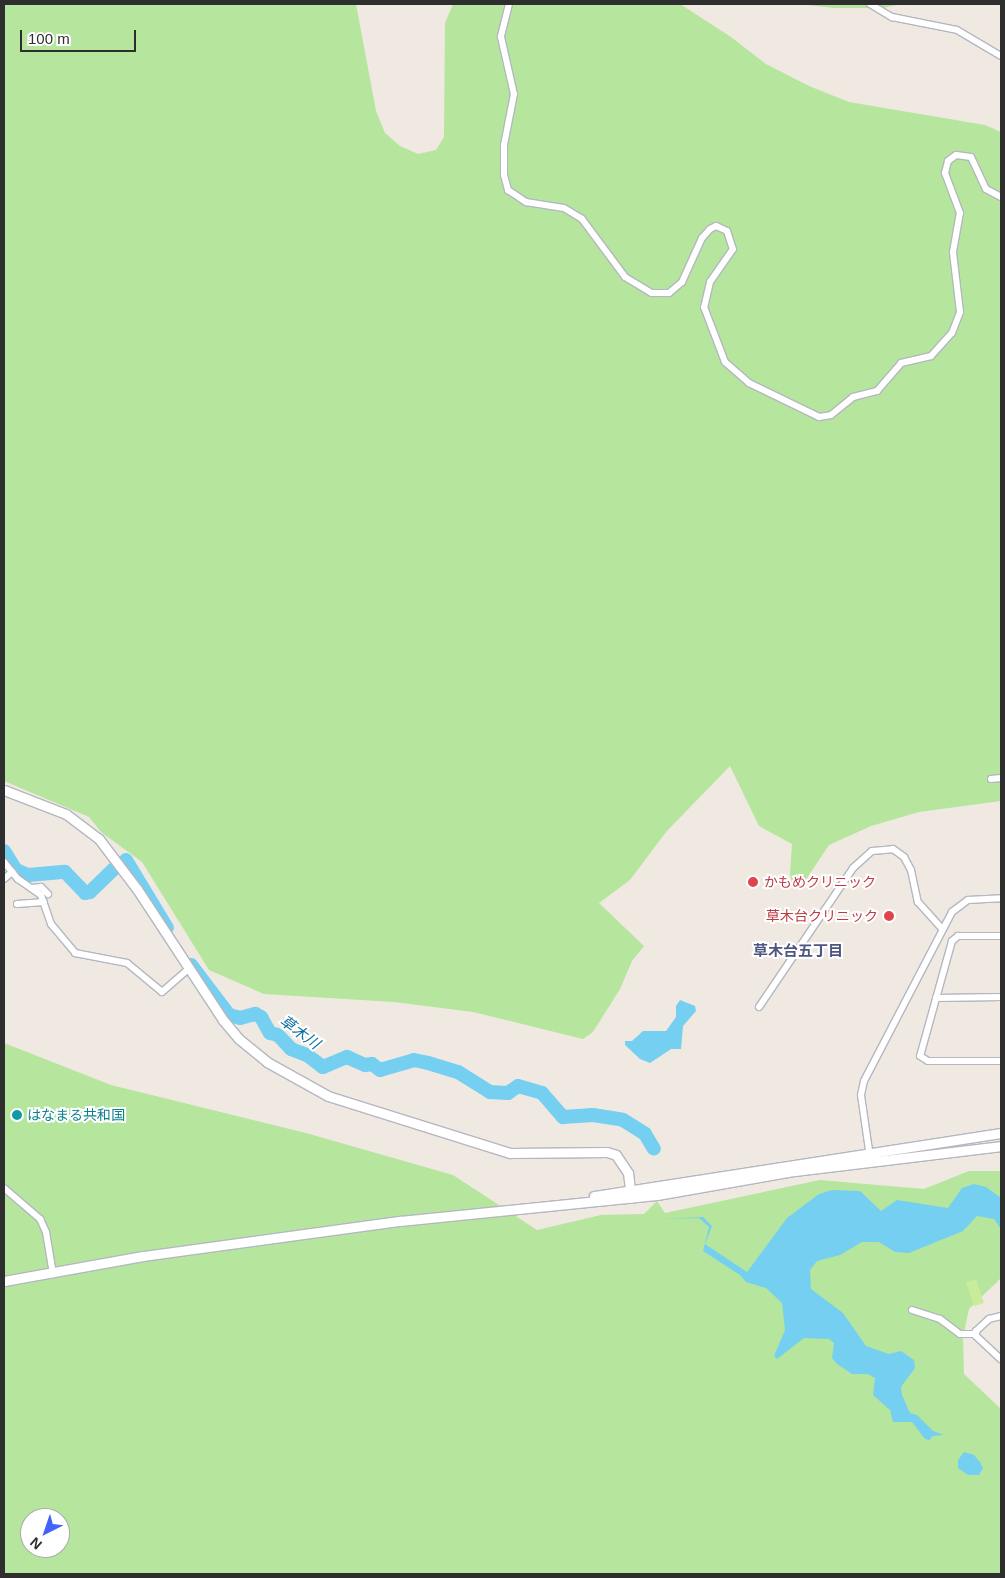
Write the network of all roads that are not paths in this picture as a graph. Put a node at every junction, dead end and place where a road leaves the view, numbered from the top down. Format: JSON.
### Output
{"nodes":[{"id":1,"x":509,"y":4,"type":"edge"},
{"id":2,"x":870,"y":4,"type":"edge"},
{"id":3,"x":1001,"y":56,"type":"edge"},
{"id":4,"x":1001,"y":197,"type":"edge"},
{"id":5,"x":1001,"y":778,"type":"edge"},
{"id":6,"x":991,"y":779,"type":"dead end"},
{"id":7,"x":4,"y":790,"type":"edge"},
{"id":8,"x":4,"y":862,"type":"edge"},
{"id":9,"x":12,"y":872,"type":"junction"},
{"id":10,"x":4,"y":879,"type":"edge"},
{"id":11,"x":32,"y":888,"type":"junction"},
{"id":12,"x":48,"y":894,"type":"dead end"},
{"id":13,"x":1001,"y":898,"type":"edge"},
{"id":14,"x":44,"y":902,"type":"junction"},
{"id":15,"x":17,"y":904,"type":"dead end"},
{"id":16,"x":942,"y":929,"type":"junction"},
{"id":17,"x":1001,"y":936,"type":"edge"},
{"id":18,"x":188,"y":969,"type":"junction"},
{"id":19,"x":1001,"y":997,"type":"edge"},
{"id":20,"x":936,"y":998,"type":"junction"},
{"id":21,"x":759,"y":1007,"type":"dead end"},
{"id":22,"x":1001,"y":1061,"type":"edge"},
{"id":23,"x":1001,"y":1133,"type":"edge"},
{"id":24,"x":1001,"y":1146,"type":"edge"},
{"id":25,"x":870,"y":1158,"type":"junction"},
{"id":26,"x":4,"y":1188,"type":"edge"},
{"id":27,"x":630,"y":1194,"type":"junction"},
{"id":28,"x":53,"y":1274,"type":"junction"},
{"id":29,"x":4,"y":1281,"type":"edge"},
{"id":30,"x":912,"y":1310,"type":"dead end"},
{"id":31,"x":1001,"y":1316,"type":"edge"},
{"id":32,"x":976,"y":1334,"type":"junction"},
{"id":33,"x":1001,"y":1359,"type":"edge"}],
"edges":[{"from":1,"to":4,"type":"street"},
{"from":2,"to":3,"type":"street"},
{"from":5,"to":6,"type":"street"},
{"from":7,"to":18,"type":"street"},
{"from":8,"to":9,"type":"street"},
{"from":9,"to":10,"type":"street"},
{"from":9,"to":11,"type":"street"},
{"from":11,"to":12,"type":"street"},
{"from":11,"to":14,"type":"street"},
{"from":13,"to":16,"type":"street"},
{"from":14,"to":15,"type":"street"},
{"from":14,"to":18,"type":"street"},
{"from":16,"to":21,"type":"street"},
{"from":16,"to":25,"type":"street"},
{"from":17,"to":20,"type":"street"},
{"from":18,"to":27,"type":"street"},
{"from":19,"to":20,"type":"street"},
{"from":20,"to":22,"type":"street"},
{"from":23,"to":25,"type":"street"},
{"from":24,"to":25,"type":"street"},
{"from":25,"to":27,"type":"street"},
{"from":26,"to":28,"type":"street"},
{"from":27,"to":28,"type":"street"},
{"from":28,"to":29,"type":"street"},
{"from":30,"to":32,"type":"street"},
{"from":31,"to":32,"type":"street"},
{"from":32,"to":33,"type":"street"}]}
